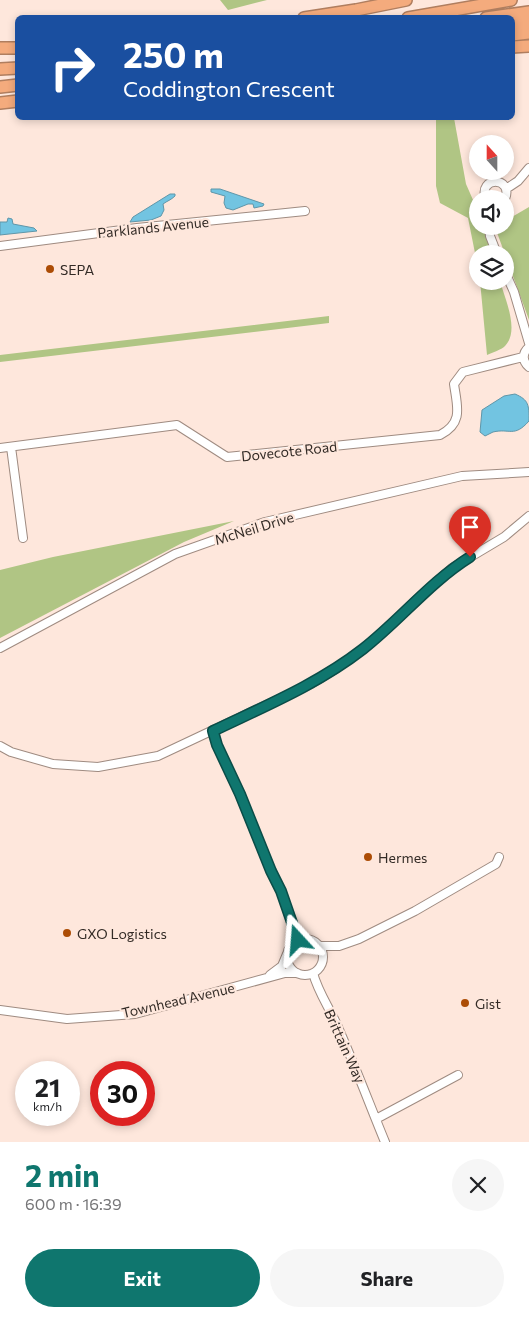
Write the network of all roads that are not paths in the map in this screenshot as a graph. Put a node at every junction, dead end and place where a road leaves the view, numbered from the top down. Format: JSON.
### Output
{"nodes":[{"id":1,"x":406,"y":0,"type":"edge"},
{"id":2,"x":511,"y":0,"type":"edge"},
{"id":3,"x":529,"y":12,"type":"edge"},
{"id":4,"x":324,"y":15,"type":"edge"},
{"id":5,"x":425,"y":15,"type":"edge"},
{"id":6,"x":508,"y":15,"type":"edge"},
{"id":7,"x":529,"y":23,"type":"edge"},
{"id":8,"x":515,"y":25,"type":"edge"},
{"id":9,"x":529,"y":33,"type":"edge"},
{"id":10,"x":515,"y":34,"type":"edge"},
{"id":11,"x":529,"y":46,"type":"edge"},
{"id":12,"x":515,"y":47,"type":"edge"},
{"id":13,"x":0,"y":48,"type":"edge"},
{"id":14,"x":15,"y":48,"type":"edge"},
{"id":15,"x":15,"y":68,"type":"edge"},
{"id":16,"x":0,"y":70,"type":"edge"},
{"id":17,"x":15,"y":85,"type":"edge"},
{"id":18,"x":0,"y":87,"type":"edge"},
{"id":19,"x":15,"y":102,"type":"edge"},
{"id":20,"x":0,"y":103,"type":"edge"},
{"id":21,"x":529,"y":168,"type":"edge"},
{"id":22,"x":506,"y":189,"type":"joint"},
{"id":23,"x":484,"y":190,"type":"edge"},
{"id":24,"x":305,"y":211,"type":"dead end"},
{"id":25,"x":0,"y":246,"type":"edge"},
{"id":26,"x":513,"y":290,"type":"edge"},
{"id":27,"x":529,"y":345,"type":"edge"},
{"id":28,"x":524,"y":357,"type":"junction"},
{"id":29,"x":529,"y":367,"type":"edge"},
{"id":30,"x":11,"y":447,"type":"junction"},
{"id":31,"x":0,"y":448,"type":"edge"},
{"id":32,"x":529,"y":472,"type":"edge"},
{"id":33,"x":529,"y":516,"type":"edge"},
{"id":34,"x":23,"y":538,"type":"dead end"},
{"id":35,"x":0,"y":648,"type":"edge"},
{"id":36,"x":213,"y":731,"type":"junction"},
{"id":37,"x":0,"y":746,"type":"edge"},
{"id":38,"x":499,"y":857,"type":"dead end"},
{"id":39,"x":298,"y":940,"type":"junction"},
{"id":40,"x":319,"y":946,"type":"junction"},
{"id":41,"x":339,"y":946,"type":"junction"},
{"id":42,"x":287,"y":954,"type":"junction"},
{"id":43,"x":323,"y":956,"type":"junction"},
{"id":44,"x":297,"y":973,"type":"junction"},
{"id":45,"x":313,"y":973,"type":"junction"},
{"id":46,"x":266,"y":978,"type":"junction"},
{"id":47,"x":0,"y":1010,"type":"edge"},
{"id":48,"x":458,"y":1075,"type":"dead end"},
{"id":49,"x":376,"y":1119,"type":"junction"},
{"id":50,"x":385,"y":1142,"type":"edge"}],
"edges":[{"from":1,"to":4,"type":"highway"},
{"from":2,"to":5,"type":"highway"},
{"from":3,"to":6,"type":"highway"},
{"from":7,"to":8,"type":"highway"},
{"from":9,"to":10,"type":"highway"},
{"from":11,"to":12,"type":"highway"},
{"from":13,"to":14,"type":"highway"},
{"from":15,"to":16,"type":"highway"},
{"from":17,"to":18,"type":"highway"},
{"from":19,"to":20,"type":"highway"},
{"from":21,"to":22,"type":"street"},
{"from":22,"to":23,"type":"street"},
{"from":24,"to":25,"type":"street","name":"Parklands Avenue"},
{"from":26,"to":27,"type":"street"},
{"from":27,"to":28,"type":"street"},
{"from":28,"to":29,"type":"street"},
{"from":28,"to":30,"type":"street","name":"Dovecote Road"},
{"from":30,"to":31,"type":"street","name":"Dovecote Road"},
{"from":30,"to":34,"type":"street"},
{"from":32,"to":35,"type":"street","name":"McNeil Drive"},
{"from":33,"to":36,"type":"street"},
{"from":36,"to":37,"type":"street"},
{"from":36,"to":39,"type":"street"},
{"from":38,"to":41,"type":"street"},
{"from":39,"to":40,"type":"street"},
{"from":39,"to":42,"type":"street"},
{"from":40,"to":41,"type":"street"},
{"from":40,"to":43,"type":"street"},
{"from":41,"to":43,"type":"street"},
{"from":42,"to":44,"type":"street"},
{"from":42,"to":46,"type":"street","name":"Townhead Avenue"},
{"from":43,"to":45,"type":"street"},
{"from":44,"to":45,"type":"street"},
{"from":44,"to":46,"type":"street","name":"Townhead Avenue"},
{"from":45,"to":49,"type":"street","name":"Brittain Way"},
{"from":46,"to":47,"type":"street","name":"Townhead Avenue"},
{"from":48,"to":49,"type":"street"},
{"from":49,"to":50,"type":"street","name":"Brittain Way"}]}
